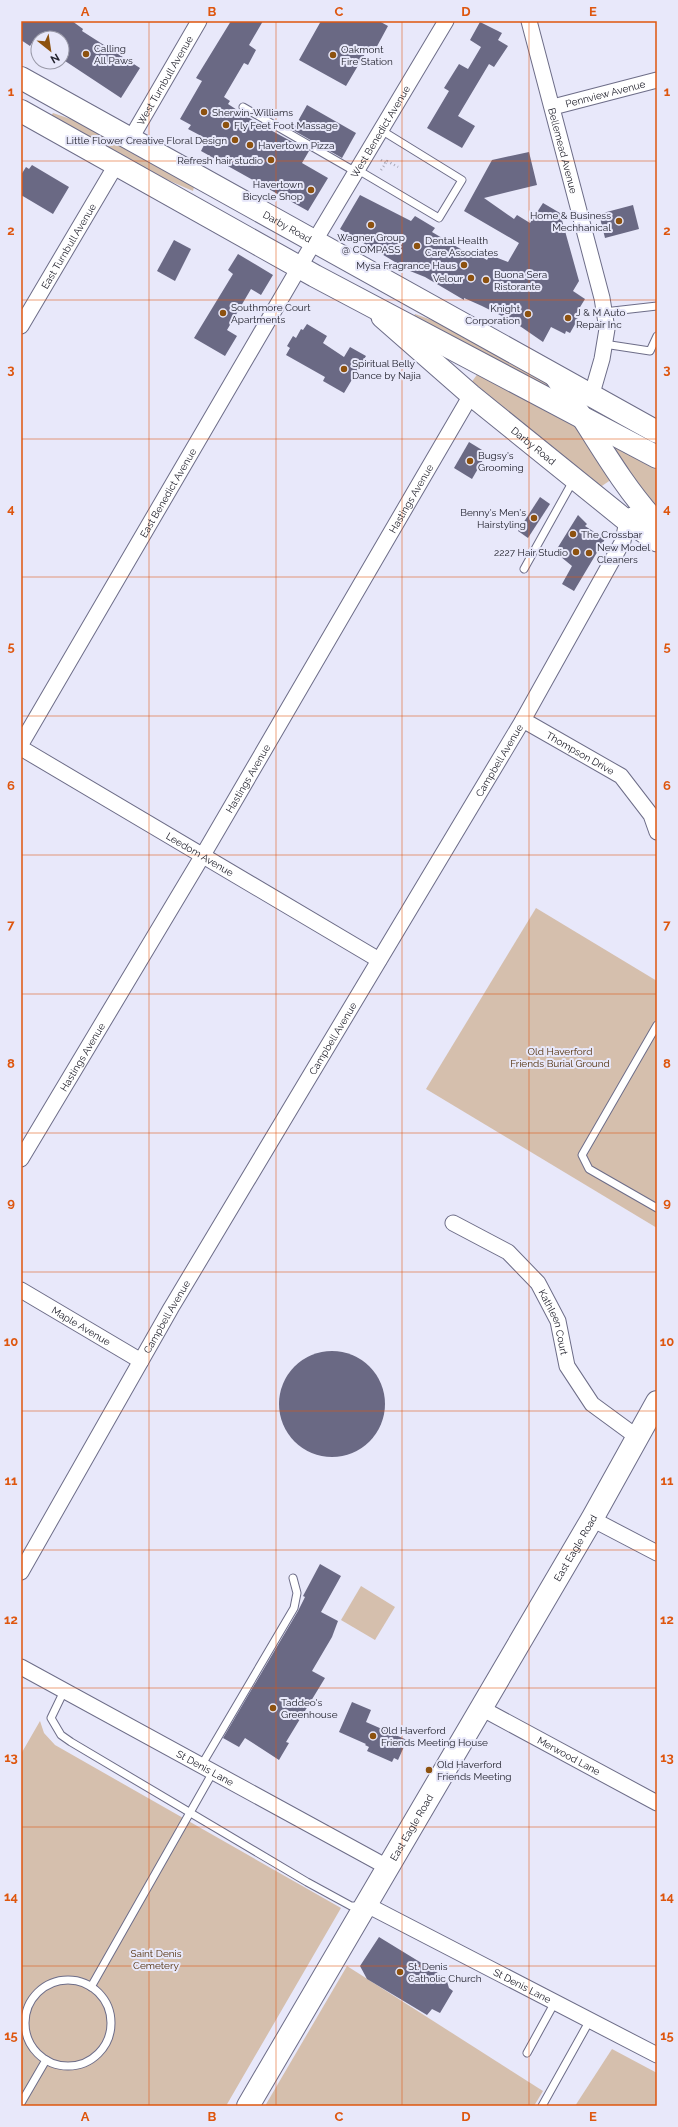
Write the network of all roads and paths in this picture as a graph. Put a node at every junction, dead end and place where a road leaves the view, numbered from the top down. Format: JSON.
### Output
{"nodes":[{"id":1,"x":199,"y":21,"type":"edge"},
{"id":2,"x":446,"y":21,"type":"edge"},
{"id":3,"x":529,"y":21,"type":"edge"},
{"id":4,"x":21,"y":78,"type":"edge"},
{"id":5,"x":657,"y":80,"type":"edge"},
{"id":6,"x":244,"y":107,"type":"dead end"},
{"id":7,"x":553,"y":107,"type":"junction"},
{"id":8,"x":21,"y":111,"type":"edge"},
{"id":9,"x":381,"y":130,"type":"junction"},
{"id":10,"x":130,"y":140,"type":"junction"},
{"id":11,"x":368,"y":153,"type":"junction"},
{"id":12,"x":386,"y":163,"type":"junction"},
{"id":13,"x":116,"y":165,"type":"junction"},
{"id":14,"x":398,"y":167,"type":"dead end"},
{"id":15,"x":381,"y":170,"type":"dead end"},
{"id":16,"x":357,"y":171,"type":"junction"},
{"id":17,"x":314,"y":242,"type":"junction"},
{"id":18,"x":300,"y":267,"type":"junction"},
{"id":19,"x":360,"y":299,"type":"junction"},
{"id":20,"x":657,"y":306,"type":"edge"},
{"id":21,"x":604,"y":312,"type":"junction"},
{"id":22,"x":21,"y":326,"type":"edge"},
{"id":23,"x":657,"y":336,"type":"edge"},
{"id":24,"x":604,"y":344,"type":"junction"},
{"id":25,"x":472,"y":395,"type":"junction"},
{"id":26,"x":587,"y":406,"type":"junction"},
{"id":27,"x":657,"y":432,"type":"edge"},
{"id":28,"x":657,"y":457,"type":"edge"},
{"id":29,"x":574,"y":479,"type":"junction"},
{"id":30,"x":640,"y":504,"type":"junction"},
{"id":31,"x":627,"y":522,"type":"junction"},
{"id":32,"x":657,"y":523,"type":"edge"},
{"id":33,"x":657,"y":541,"type":"edge"},
{"id":34,"x":524,"y":569,"type":"dead end"},
{"id":35,"x":523,"y":720,"type":"junction"},
{"id":36,"x":21,"y":744,"type":"edge"},
{"id":37,"x":21,"y":748,"type":"edge"},
{"id":38,"x":657,"y":832,"type":"edge"},
{"id":39,"x":204,"y":855,"type":"junction"},
{"id":40,"x":379,"y":960,"type":"junction"},
{"id":41,"x":657,"y":1025,"type":"edge"},
{"id":42,"x":21,"y":1159,"type":"edge"},
{"id":43,"x":657,"y":1208,"type":"edge"},
{"id":44,"x":453,"y":1223,"type":"dead end"},
{"id":45,"x":21,"y":1290,"type":"edge"},
{"id":46,"x":141,"y":1361,"type":"junction"},
{"id":47,"x":657,"y":1402,"type":"edge"},
{"id":48,"x":637,"y":1437,"type":"junction"},
{"id":49,"x":592,"y":1519,"type":"junction"},
{"id":50,"x":657,"y":1554,"type":"edge"},
{"id":51,"x":21,"y":1572,"type":"edge"},
{"id":52,"x":293,"y":1578,"type":"dead end"},
{"id":53,"x":21,"y":1667,"type":"edge"},
{"id":54,"x":64,"y":1691,"type":"junction"},
{"id":55,"x":481,"y":1708,"type":"junction"},
{"id":56,"x":207,"y":1769,"type":"junction"},
{"id":57,"x":657,"y":1803,"type":"edge"},
{"id":58,"x":189,"y":1813,"type":"junction"},
{"id":59,"x":389,"y":1868,"type":"junction"},
{"id":60,"x":367,"y":1905,"type":"junction"},
{"id":61,"x":91,"y":1987,"type":"junction"},
{"id":62,"x":555,"y":2002,"type":"junction"},
{"id":63,"x":590,"y":2020,"type":"junction"},
{"id":64,"x":527,"y":2053,"type":"dead end"},
{"id":65,"x":657,"y":2055,"type":"edge"},
{"id":66,"x":46,"y":2060,"type":"junction"},
{"id":67,"x":21,"y":2103,"type":"edge"},
{"id":68,"x":248,"y":2106,"type":"edge"},
{"id":69,"x":542,"y":2106,"type":"edge"}],
"edges":[{"from":1,"to":10,"type":"street","name":"West Turnbull Avenue"},
{"from":2,"to":9,"type":"street","name":"West Benedict Avenue"},
{"from":3,"to":7,"type":"street","name":"Bellemead Avenue"},
{"from":4,"to":10,"type":"main road","name":"Darby Road"},
{"from":5,"to":7,"type":"street","name":"Pennview Avenue"},
{"from":6,"to":16,"type":"lane"},
{"from":7,"to":21,"type":"street","name":"Bellemead Avenue"},
{"from":8,"to":13,"type":"main road","name":"Darby Road"},
{"from":9,"to":11,"type":"street","name":"West Benedict Avenue"},
{"from":9,"to":16,"type":"lane"},
{"from":10,"to":17,"type":"main road","name":"Darby Road"},
{"from":11,"to":12,"type":"path"},
{"from":11,"to":16,"type":"street","name":"West Benedict Avenue"},
{"from":12,"to":14,"type":"path"},
{"from":12,"to":15,"type":"path"},
{"from":13,"to":18,"type":"main road","name":"Darby Road"},
{"from":13,"to":22,"type":"street","name":"East Turnbull Avenue"},
{"from":16,"to":17,"type":"street","name":"West Benedict Avenue"},
{"from":17,"to":18,"type":"street","name":"East Benedict Avenue"},
{"from":17,"to":26,"type":"main road","name":"Darby Road"},
{"from":18,"to":19,"type":"main road","name":"Darby Road"},
{"from":18,"to":36,"type":"street","name":"East Benedict Avenue"},
{"from":19,"to":25,"type":"street","name":"Darby Road"},
{"from":19,"to":26,"type":"main road","name":"Darby Road"},
{"from":20,"to":21,"type":"lane"},
{"from":21,"to":24,"type":"street","name":"Bellemead Avenue"},
{"from":23,"to":24,"type":"lane"},
{"from":24,"to":26,"type":"street","name":"Bellemead Avenue"},
{"from":25,"to":29,"type":"street","name":"Darby Road"},
{"from":25,"to":39,"type":"street","name":"Hastings Avenue"},
{"from":26,"to":27,"type":"main road","name":"Darby Road"},
{"from":26,"to":28,"type":"main road","name":"Darby Road"},
{"from":26,"to":30,"type":"street","name":"Darby Road"},
{"from":29,"to":31,"type":"street","name":"Darby Road"},
{"from":29,"to":34,"type":"lane"},
{"from":30,"to":31,"type":"street","name":"Campbell Avenue"},
{"from":30,"to":32,"type":"street","name":"Darby Road"},
{"from":31,"to":33,"type":"street","name":"Darby Road"},
{"from":31,"to":35,"type":"street","name":"Campbell Avenue"},
{"from":35,"to":38,"type":"street","name":"Thompson Drive"},
{"from":35,"to":40,"type":"street","name":"Campbell Avenue"},
{"from":37,"to":39,"type":"street","name":"Leedom Avenue"},
{"from":39,"to":40,"type":"street","name":"Leedom Avenue"},
{"from":39,"to":42,"type":"street","name":"Hastings Avenue"},
{"from":40,"to":46,"type":"street","name":"Campbell Avenue"},
{"from":41,"to":43,"type":"lane"},
{"from":44,"to":48,"type":"street","name":"Kathleen Court"},
{"from":45,"to":46,"type":"street","name":"Maple Avenue"},
{"from":46,"to":51,"type":"street","name":"Campbell Avenue"},
{"from":47,"to":48,"type":"main road","name":"East Eagle Road"},
{"from":48,"to":49,"type":"main road","name":"East Eagle Road"},
{"from":49,"to":50,"type":"street"},
{"from":49,"to":55,"type":"main road","name":"East Eagle Road"},
{"from":52,"to":56,"type":"lane"},
{"from":53,"to":54,"type":"street","name":"St Denis Lane"},
{"from":54,"to":56,"type":"street","name":"St Denis Lane"},
{"from":54,"to":58,"type":"lane"},
{"from":55,"to":57,"type":"street","name":"Merwood Lane"},
{"from":55,"to":59,"type":"main road","name":"East Eagle Road"},
{"from":56,"to":58,"type":"lane"},
{"from":56,"to":59,"type":"street","name":"St Denis Lane"},
{"from":58,"to":60,"type":"lane"},
{"from":58,"to":61,"type":"lane"},
{"from":59,"to":60,"type":"main road","name":"East Eagle Road"},
{"from":60,"to":62,"type":"street","name":"St Denis Lane"},
{"from":60,"to":68,"type":"main road","name":"East Eagle Road"},
{"from":61,"to":66,"type":"lane"},
{"from":61,"to":66,"type":"lane"},
{"from":62,"to":63,"type":"street","name":"St Denis Lane"},
{"from":62,"to":64,"type":"lane"},
{"from":63,"to":65,"type":"street","name":"St Denis Lane"},
{"from":63,"to":69,"type":"lane"},
{"from":66,"to":67,"type":"lane"}]}
